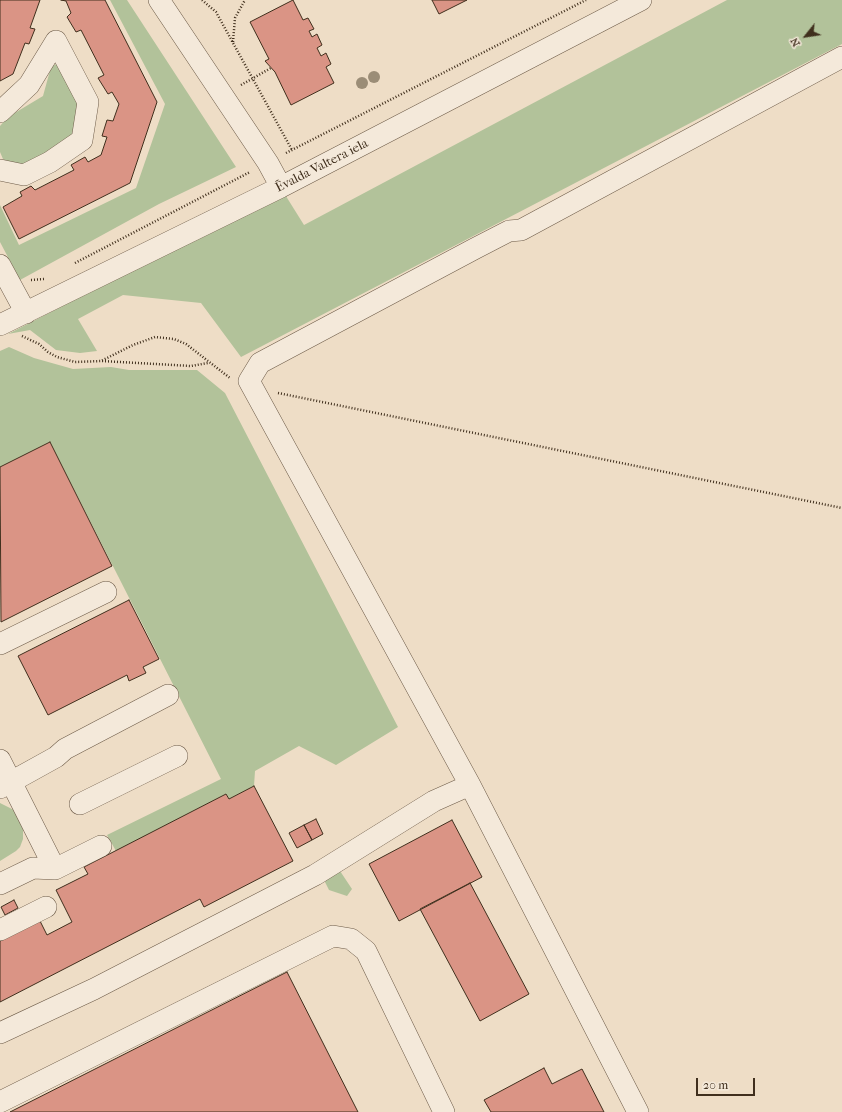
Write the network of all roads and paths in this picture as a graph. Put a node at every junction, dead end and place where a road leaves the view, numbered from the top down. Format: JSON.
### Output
{"nodes":[{"id":1,"x":159,"y":0,"type":"edge"},
{"id":2,"x":202,"y":0,"type":"edge"},
{"id":3,"x":245,"y":0,"type":"edge"},
{"id":4,"x":586,"y":0,"type":"edge"},
{"id":5,"x":641,"y":0,"type":"edge"},
{"id":6,"x":233,"y":42,"type":"junction"},
{"id":7,"x":842,"y":57,"type":"edge"},
{"id":8,"x":271,"y":68,"type":"dead end"},
{"id":9,"x":253,"y":79,"type":"junction"},
{"id":10,"x":223,"y":95,"type":"junction"},
{"id":11,"x":0,"y":112,"type":"edge"},
{"id":12,"x":292,"y":150,"type":"junction"},
{"id":13,"x":268,"y":163,"type":"junction"},
{"id":14,"x":0,"y":170,"type":"edge"},
{"id":15,"x":281,"y":187,"type":"junction"},
{"id":16,"x":71,"y":265,"type":"dead end"},
{"id":17,"x":4,"y":273,"type":"edge"},
{"id":18,"x":50,"y":276,"type":"dead end"},
{"id":19,"x":26,"y":313,"type":"junction"},
{"id":20,"x":0,"y":325,"type":"edge"},
{"id":21,"x":17,"y":338,"type":"dead end"},
{"id":22,"x":101,"y":361,"type":"junction"},
{"id":23,"x":209,"y":363,"type":"junction"},
{"id":24,"x":249,"y":381,"type":"junction"},
{"id":25,"x":842,"y":508,"type":"edge"},
{"id":26,"x":106,"y":592,"type":"dead end"},
{"id":27,"x":0,"y":644,"type":"edge"},
{"id":28,"x":168,"y":695,"type":"dead end"},
{"id":29,"x":177,"y":756,"type":"dead end"},
{"id":30,"x":0,"y":760,"type":"edge"},
{"id":31,"x":5,"y":785,"type":"edge"},
{"id":32,"x":470,"y":785,"type":"junction"},
{"id":33,"x":80,"y":804,"type":"dead end"},
{"id":34,"x":101,"y":846,"type":"dead end"},
{"id":35,"x":55,"y":869,"type":"junction"},
{"id":36,"x":0,"y":884,"type":"edge"},
{"id":37,"x":46,"y":907,"type":"dead end"},
{"id":38,"x":0,"y":930,"type":"edge"},
{"id":39,"x":0,"y":1033,"type":"edge"},
{"id":40,"x":0,"y":1102,"type":"edge"},
{"id":41,"x":444,"y":1112,"type":"edge"},
{"id":42,"x":638,"y":1112,"type":"edge"}],
"edges":[{"from":1,"to":10,"type":"street"},
{"from":2,"to":6,"type":"path"},
{"from":3,"to":6,"type":"path"},
{"from":4,"to":12,"type":"path"},
{"from":5,"to":15,"type":"street","name":"Ēvalda Valtera iela"},
{"from":6,"to":9,"type":"path"},
{"from":7,"to":24,"type":"street"},
{"from":8,"to":9,"type":"path"},
{"from":9,"to":10,"type":"path"},
{"from":9,"to":12,"type":"path"},
{"from":10,"to":13,"type":"street"},
{"from":11,"to":14,"type":"street"},
{"from":12,"to":13,"type":"path"},
{"from":13,"to":15,"type":"street"},
{"from":13,"to":16,"type":"path"},
{"from":15,"to":19,"type":"street","name":"Ēvalda Valtera iela"},
{"from":17,"to":18,"type":"path"},
{"from":17,"to":19,"type":"street"},
{"from":19,"to":20,"type":"street","name":"Ēvalda Valtera iela"},
{"from":21,"to":22,"type":"path"},
{"from":22,"to":23,"type":"path"},
{"from":22,"to":23,"type":"path"},
{"from":23,"to":24,"type":"path"},
{"from":24,"to":25,"type":"path"},
{"from":24,"to":32,"type":"street"},
{"from":26,"to":27,"type":"street"},
{"from":28,"to":31,"type":"street"},
{"from":29,"to":33,"type":"street"},
{"from":30,"to":31,"type":"street"},
{"from":31,"to":35,"type":"street"},
{"from":32,"to":39,"type":"street"},
{"from":32,"to":42,"type":"street"},
{"from":34,"to":35,"type":"street"},
{"from":35,"to":36,"type":"street"},
{"from":37,"to":38,"type":"street"},
{"from":40,"to":41,"type":"street"}]}
